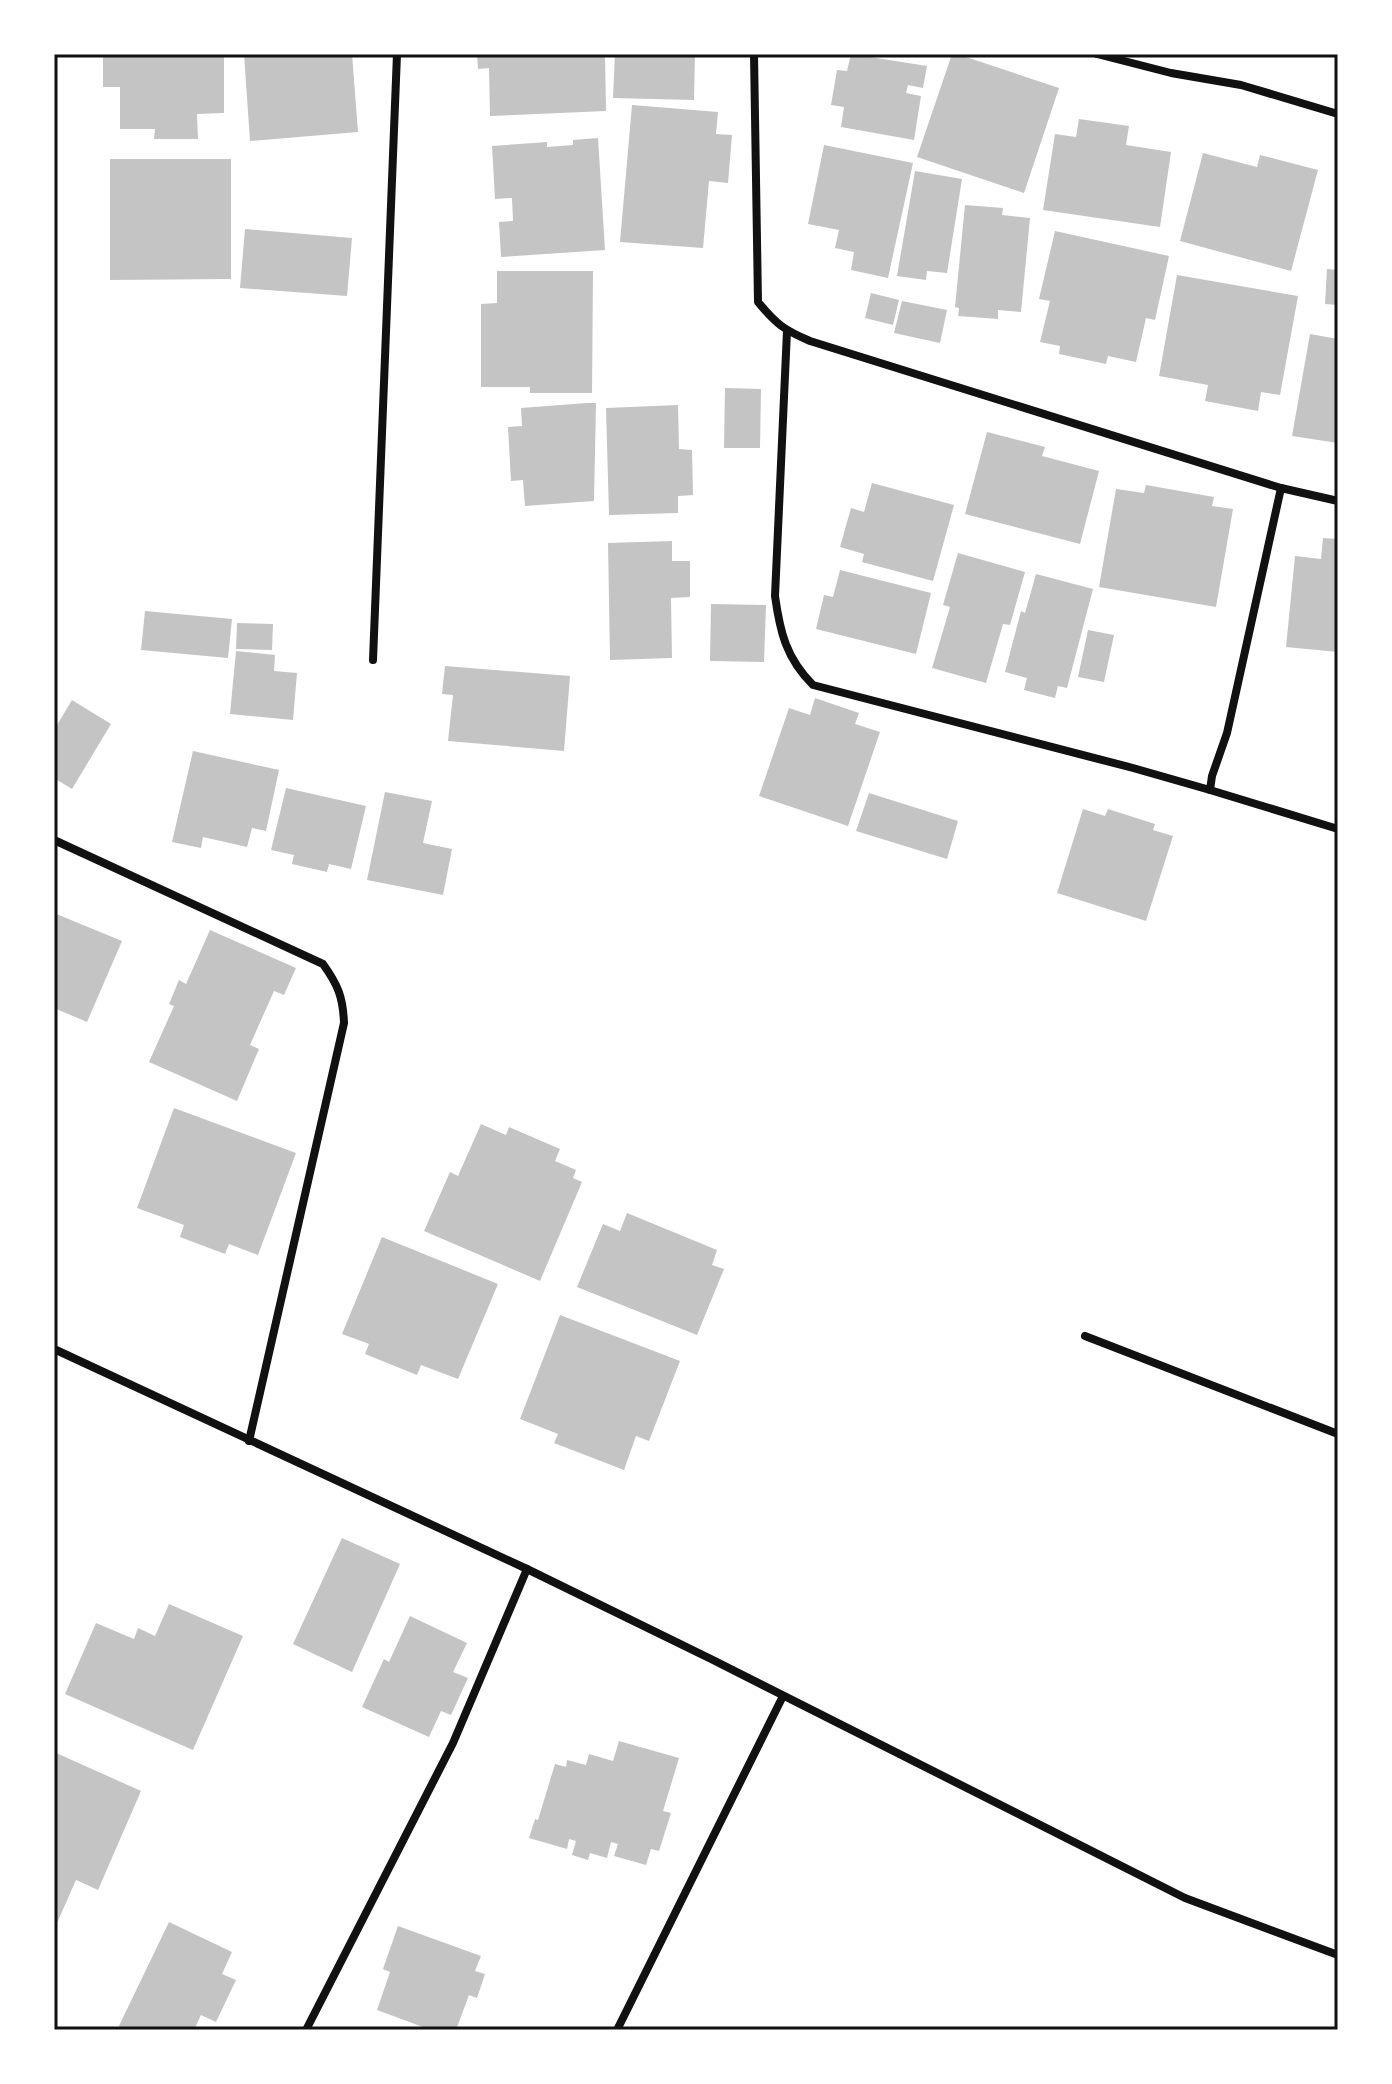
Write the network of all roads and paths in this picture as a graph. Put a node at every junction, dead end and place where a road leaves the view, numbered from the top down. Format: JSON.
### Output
{"nodes":[{"id":1,"x":397,"y":54,"type":"edge"},
{"id":2,"x":754,"y":54,"type":"edge"},
{"id":3,"x":1097,"y":54,"type":"edge"},
{"id":4,"x":1338,"y":114,"type":"edge"},
{"id":5,"x":787,"y":331,"type":"junction"},
{"id":6,"x":1281,"y":488,"type":"junction"},
{"id":7,"x":1338,"y":501,"type":"edge"},
{"id":8,"x":373,"y":660,"type":"dead end"},
{"id":9,"x":1210,"y":790,"type":"junction"},
{"id":10,"x":1338,"y":829,"type":"edge"},
{"id":11,"x":54,"y":840,"type":"edge"},
{"id":12,"x":1085,"y":1336,"type":"dead end"},
{"id":13,"x":54,"y":1349,"type":"edge"},
{"id":14,"x":1338,"y":1434,"type":"edge"},
{"id":15,"x":249,"y":1441,"type":"junction"},
{"id":16,"x":527,"y":1569,"type":"junction"},
{"id":17,"x":783,"y":1696,"type":"junction"},
{"id":18,"x":1338,"y":1955,"type":"edge"},
{"id":19,"x":306,"y":2030,"type":"edge"},
{"id":20,"x":617,"y":2030,"type":"edge"}],
"edges":[{"from":1,"to":8,"type":"street"},
{"from":2,"to":5,"type":"street"},
{"from":3,"to":4,"type":"street"},
{"from":5,"to":6,"type":"street"},
{"from":5,"to":9,"type":"street"},
{"from":6,"to":7,"type":"street"},
{"from":6,"to":9,"type":"street"},
{"from":9,"to":10,"type":"street"},
{"from":11,"to":15,"type":"street"},
{"from":12,"to":14,"type":"street"},
{"from":13,"to":15,"type":"street"},
{"from":15,"to":16,"type":"street"},
{"from":16,"to":17,"type":"street"},
{"from":16,"to":19,"type":"street"},
{"from":17,"to":18,"type":"street"},
{"from":17,"to":20,"type":"street"}]}
